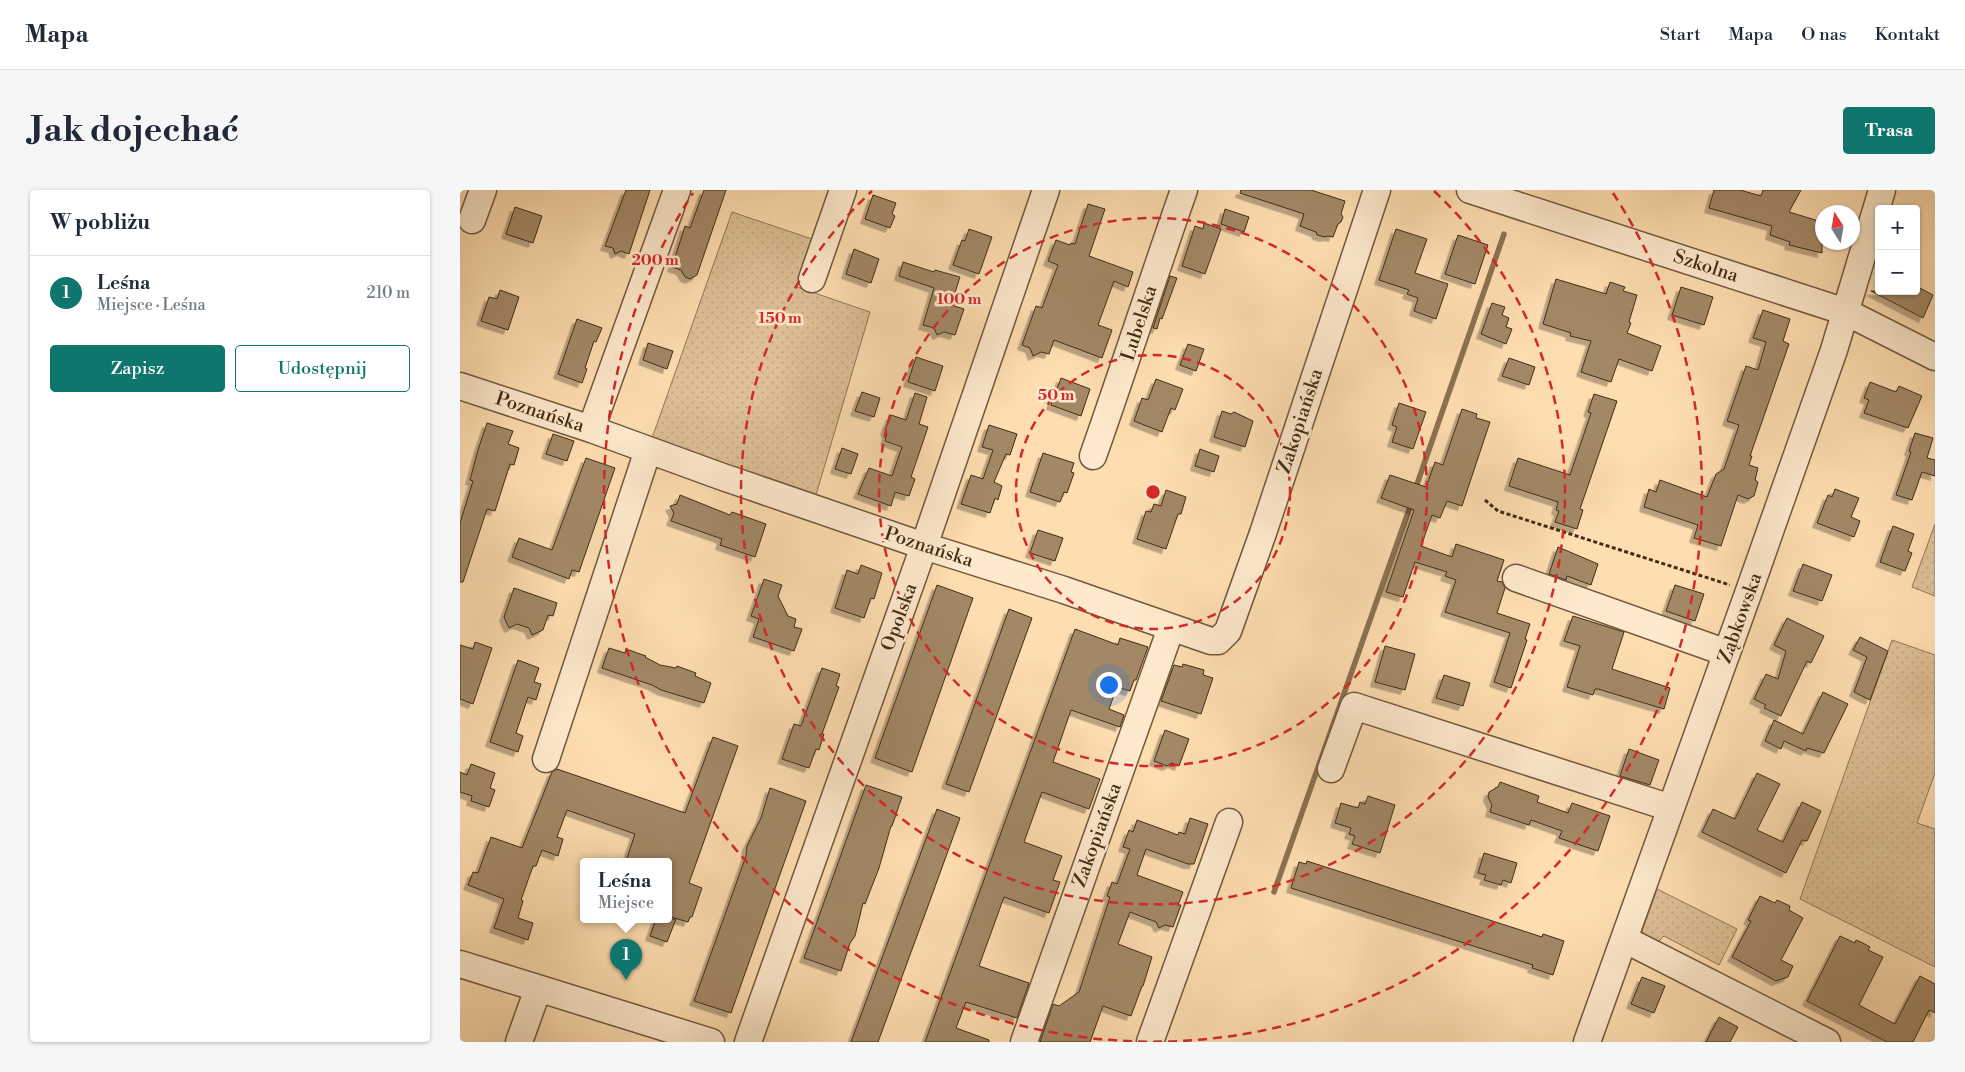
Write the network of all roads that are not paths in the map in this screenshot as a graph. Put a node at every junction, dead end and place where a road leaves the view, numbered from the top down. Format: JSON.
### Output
{"nodes":[{"id":1,"x":483,"y":190,"type":"edge"},
{"id":2,"x":677,"y":190,"type":"edge"},
{"id":3,"x":843,"y":190,"type":"edge"},
{"id":4,"x":1046,"y":190,"type":"edge"},
{"id":5,"x":1184,"y":190,"type":"edge"},
{"id":6,"x":1377,"y":190,"type":"edge"},
{"id":7,"x":1882,"y":190,"type":"edge"},
{"id":8,"x":1484,"y":192,"type":"edge"},
{"id":9,"x":472,"y":220,"type":"dead end"},
{"id":10,"x":812,"y":279,"type":"dead end"},
{"id":11,"x":1846,"y":312,"type":"junction"},
{"id":12,"x":1935,"y":357,"type":"edge"},
{"id":13,"x":462,"y":394,"type":"edge"},
{"id":14,"x":591,"y":429,"type":"junction"},
{"id":15,"x":648,"y":450,"type":"junction"},
{"id":16,"x":1092,"y":456,"type":"dead end"},
{"id":17,"x":924,"y":546,"type":"junction"},
{"id":18,"x":1516,"y":578,"type":"dead end"},
{"id":19,"x":1171,"y":628,"type":"junction"},
{"id":20,"x":1211,"y":641,"type":"joint"},
{"id":21,"x":1727,"y":653,"type":"junction"},
{"id":22,"x":546,"y":759,"type":"dead end"},
{"id":23,"x":1331,"y":770,"type":"dead end"},
{"id":24,"x":1671,"y":808,"type":"junction"},
{"id":25,"x":1229,"y":822,"type":"dead end"},
{"id":26,"x":1624,"y":939,"type":"junction"},
{"id":27,"x":460,"y":964,"type":"edge"},
{"id":28,"x":538,"y":989,"type":"junction"},
{"id":29,"x":519,"y":1042,"type":"edge"},
{"id":30,"x":711,"y":1042,"type":"edge"},
{"id":31,"x":748,"y":1042,"type":"edge"},
{"id":32,"x":1024,"y":1042,"type":"edge"},
{"id":33,"x":1150,"y":1042,"type":"edge"},
{"id":34,"x":1587,"y":1042,"type":"edge"},
{"id":35,"x":1827,"y":1042,"type":"edge"}],
"edges":[{"from":1,"to":9,"type":"street"},
{"from":2,"to":14,"type":"street"},
{"from":3,"to":10,"type":"street"},
{"from":4,"to":17,"type":"street","name":"Opolska"},
{"from":5,"to":16,"type":"street","name":"Lubelska"},
{"from":6,"to":20,"type":"street","name":"Zakopiańska"},
{"from":7,"to":11,"type":"street","name":"Ząbkowska"},
{"from":8,"to":11,"type":"street","name":"Szkolna"},
{"from":11,"to":12,"type":"street","name":"Szkolna"},
{"from":11,"to":21,"type":"street","name":"Ząbkowska"},
{"from":13,"to":14,"type":"street","name":"Poznańska"},
{"from":14,"to":15,"type":"street","name":"Poznańska"},
{"from":15,"to":17,"type":"street","name":"Poznańska"},
{"from":15,"to":22,"type":"street"},
{"from":17,"to":19,"type":"street","name":"Poznańska"},
{"from":17,"to":31,"type":"street","name":"Opolska"},
{"from":18,"to":21,"type":"street"},
{"from":19,"to":20,"type":"street","name":"Poznańska"},
{"from":19,"to":32,"type":"street","name":"Zakopiańska"},
{"from":21,"to":24,"type":"street","name":"Ząbkowska"},
{"from":23,"to":24,"type":"street"},
{"from":24,"to":26,"type":"street","name":"Ząbkowska"},
{"from":25,"to":33,"type":"street"},
{"from":26,"to":34,"type":"street","name":"Ząbkowska"},
{"from":26,"to":35,"type":"street"},
{"from":27,"to":28,"type":"street"},
{"from":28,"to":29,"type":"street"},
{"from":28,"to":30,"type":"street"}]}
